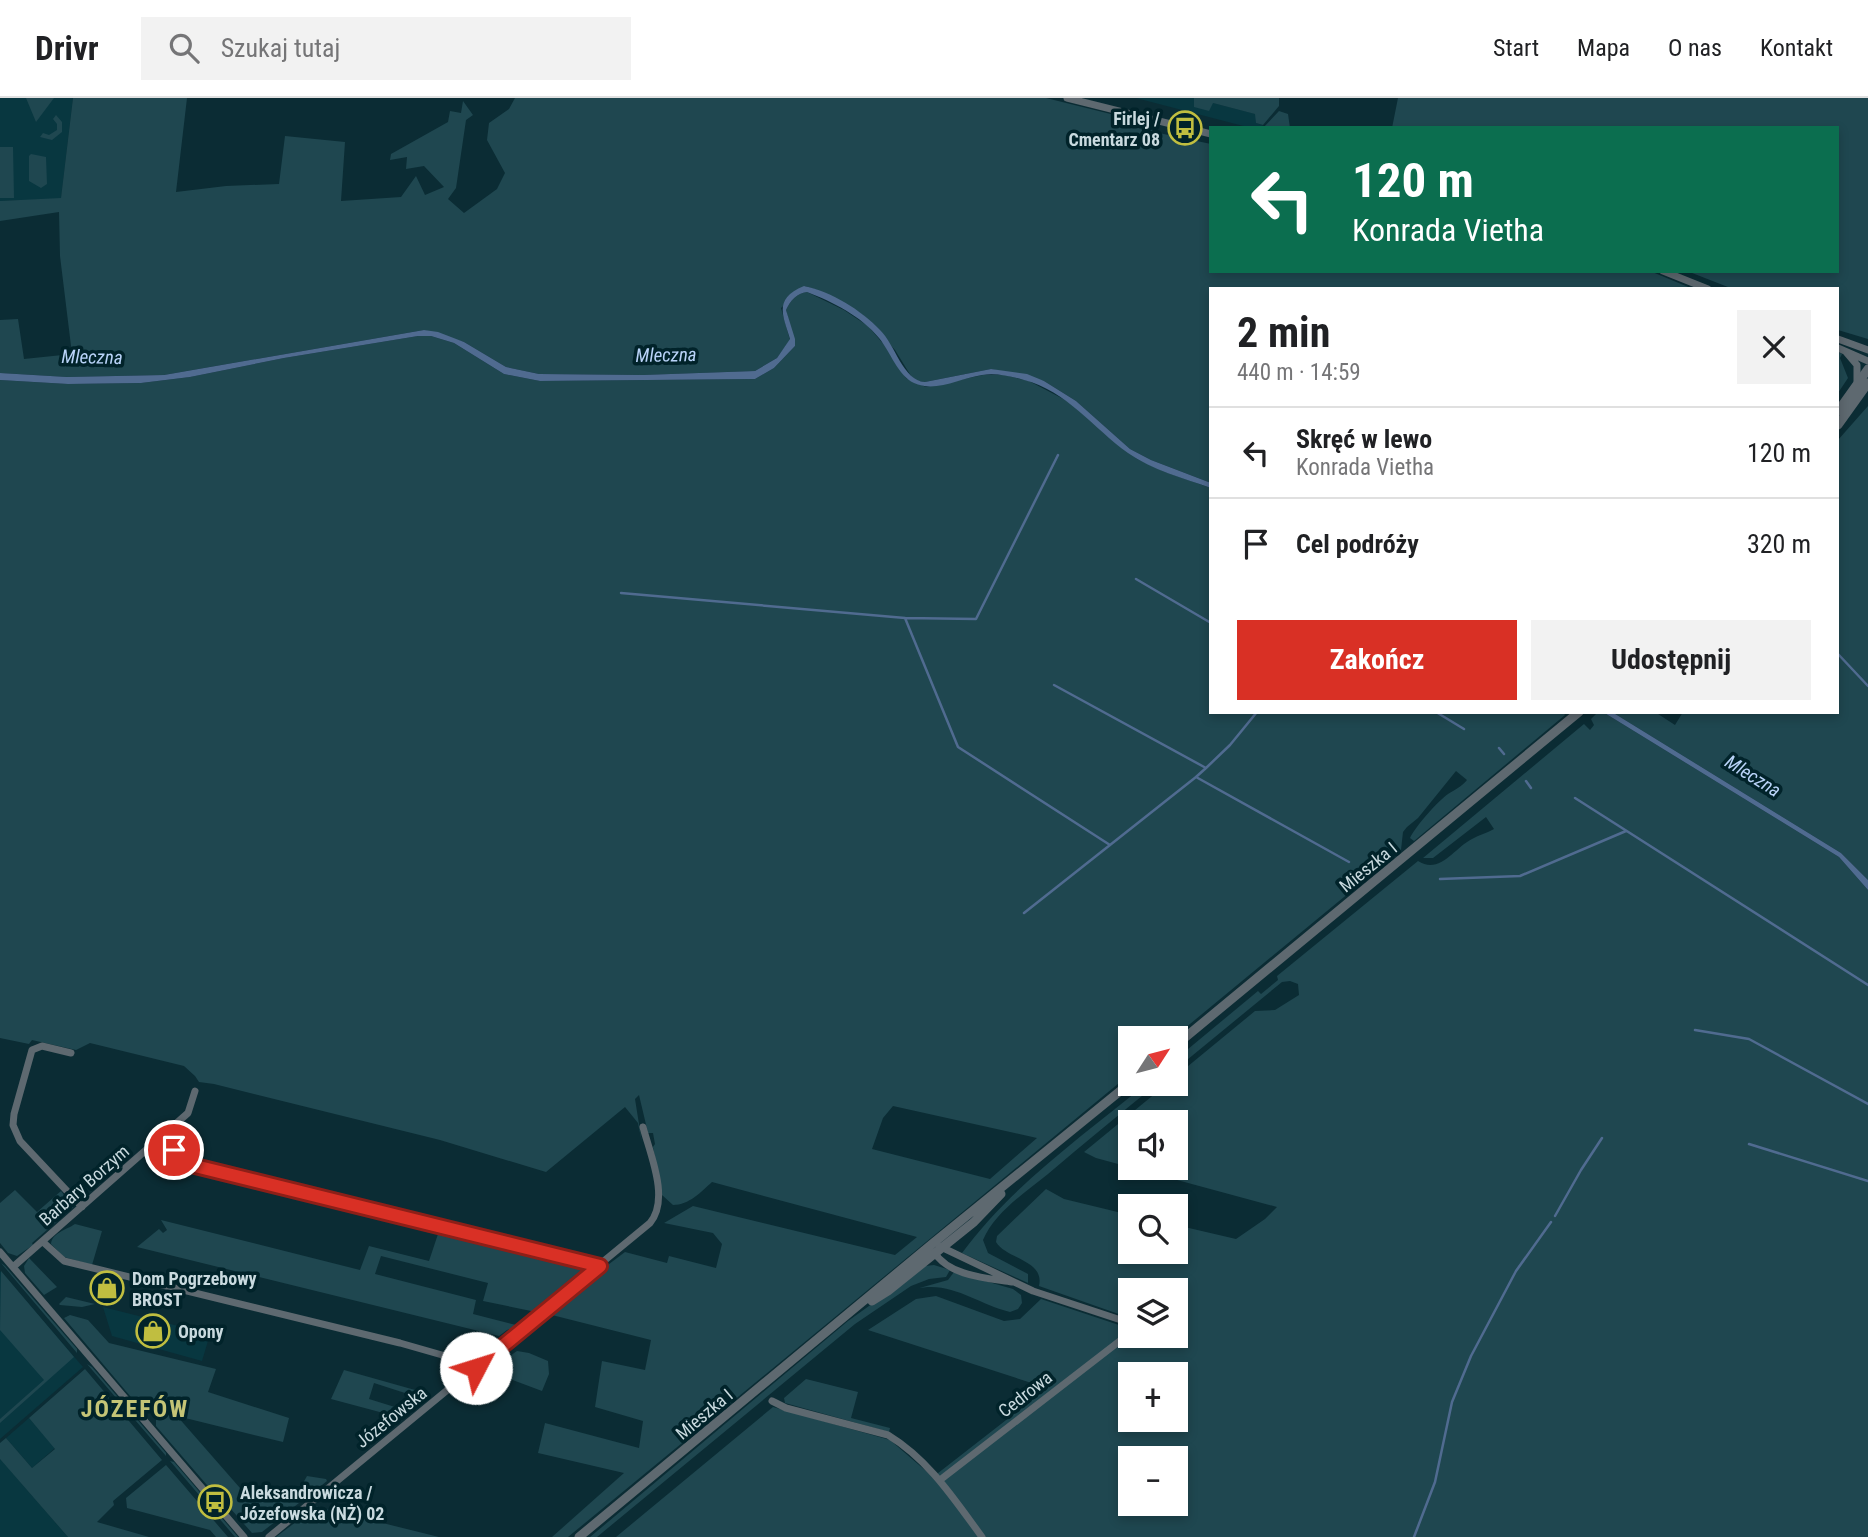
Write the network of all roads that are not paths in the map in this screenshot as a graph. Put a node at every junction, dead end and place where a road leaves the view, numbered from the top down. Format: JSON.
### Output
{"nodes":[{"id":1,"x":1067,"y":98,"type":"edge"},
{"id":2,"x":1209,"y":134,"type":"edge"},
{"id":3,"x":1668,"y":273,"type":"edge"},
{"id":4,"x":1703,"y":287,"type":"edge"},
{"id":5,"x":1839,"y":339,"type":"edge"},
{"id":6,"x":1839,"y":348,"type":"edge"},
{"id":7,"x":1868,"y":350,"type":"edge"},
{"id":8,"x":1846,"y":352,"type":"junction"},
{"id":9,"x":1868,"y":361,"type":"edge"},
{"id":10,"x":1868,"y":369,"type":"edge"},
{"id":11,"x":1868,"y":383,"type":"edge"},
{"id":12,"x":1856,"y":386,"type":"junction"},
{"id":13,"x":1839,"y":410,"type":"edge"},
{"id":14,"x":1839,"y":424,"type":"edge"},
{"id":15,"x":1576,"y":715,"type":"edge"},
{"id":16,"x":1188,"y":1035,"type":"edge"},
{"id":17,"x":71,"y":1053,"type":"dead end"},
{"id":18,"x":195,"y":1091,"type":"dead end"},
{"id":19,"x":1118,"y":1093,"type":"edge"},
{"id":20,"x":643,"y":1127,"type":"dead end"},
{"id":21,"x":162,"y":1137,"type":"junction"},
{"id":22,"x":1023,"y":1171,"type":"junction"},
{"id":23,"x":82,"y":1207,"type":"junction"},
{"id":24,"x":955,"y":1237,"type":"junction"},
{"id":25,"x":43,"y":1242,"type":"junction"},
{"id":26,"x":942,"y":1247,"type":"junction"},
{"id":27,"x":933,"y":1249,"type":"junction"},
{"id":28,"x":0,"y":1252,"type":"edge"},
{"id":29,"x":955,"y":1253,"type":"junction"},
{"id":30,"x":600,"y":1266,"type":"junction"},
{"id":31,"x":13,"y":1267,"type":"junction"},
{"id":32,"x":1012,"y":1282,"type":"junction"},
{"id":33,"x":1118,"y":1319,"type":"edge"},
{"id":34,"x":1118,"y":1342,"type":"edge"},
{"id":35,"x":476,"y":1368,"type":"junction"},
{"id":36,"x":772,"y":1401,"type":"dead end"},
{"id":37,"x":940,"y":1480,"type":"junction"},
{"id":38,"x":244,"y":1537,"type":"edge"},
{"id":39,"x":269,"y":1537,"type":"edge"},
{"id":40,"x":579,"y":1537,"type":"edge"},
{"id":41,"x":982,"y":1537,"type":"edge"}],
"edges":[{"from":1,"to":2,"type":"street"},
{"from":3,"to":4,"type":"street"},
{"from":5,"to":7,"type":"street"},
{"from":6,"to":8,"type":"street"},
{"from":8,"to":9,"type":"street"},
{"from":8,"to":12,"type":"street"},
{"from":10,"to":12,"type":"street"},
{"from":11,"to":14,"type":"street"},
{"from":12,"to":13,"type":"street"},
{"from":15,"to":16,"type":"street","name":"Mieszka I"},
{"from":17,"to":23,"type":"street"},
{"from":18,"to":21,"type":"street","name":"Barbary Borzym"},
{"from":19,"to":22,"type":"street","name":"Mieszka I"},
{"from":20,"to":30,"type":"street","name":"Józefowska"},
{"from":21,"to":23,"type":"street","name":"Barbary Borzym"},
{"from":21,"to":30,"type":"street"},
{"from":22,"to":24,"type":"street","name":"Mieszka I"},
{"from":22,"to":27,"type":"street","name":"Mieszka I"},
{"from":23,"to":25,"type":"street","name":"Barbary Borzym"},
{"from":24,"to":26,"type":"street","name":"Mieszka I"},
{"from":24,"to":29,"type":"street"},
{"from":25,"to":31,"type":"street","name":"Barbary Borzym"},
{"from":25,"to":35,"type":"street"},
{"from":26,"to":27,"type":"street","name":"Mieszka I"},
{"from":26,"to":29,"type":"street"},
{"from":27,"to":32,"type":"street"},
{"from":27,"to":40,"type":"street","name":"Mieszka I"},
{"from":28,"to":31,"type":"street"},
{"from":29,"to":32,"type":"street"},
{"from":30,"to":35,"type":"street","name":"Józefowska"},
{"from":31,"to":38,"type":"street"},
{"from":32,"to":33,"type":"street"},
{"from":34,"to":37,"type":"street","name":"Cedrowa"},
{"from":35,"to":39,"type":"street","name":"Józefowska"},
{"from":36,"to":37,"type":"street"},
{"from":37,"to":41,"type":"street"}]}
